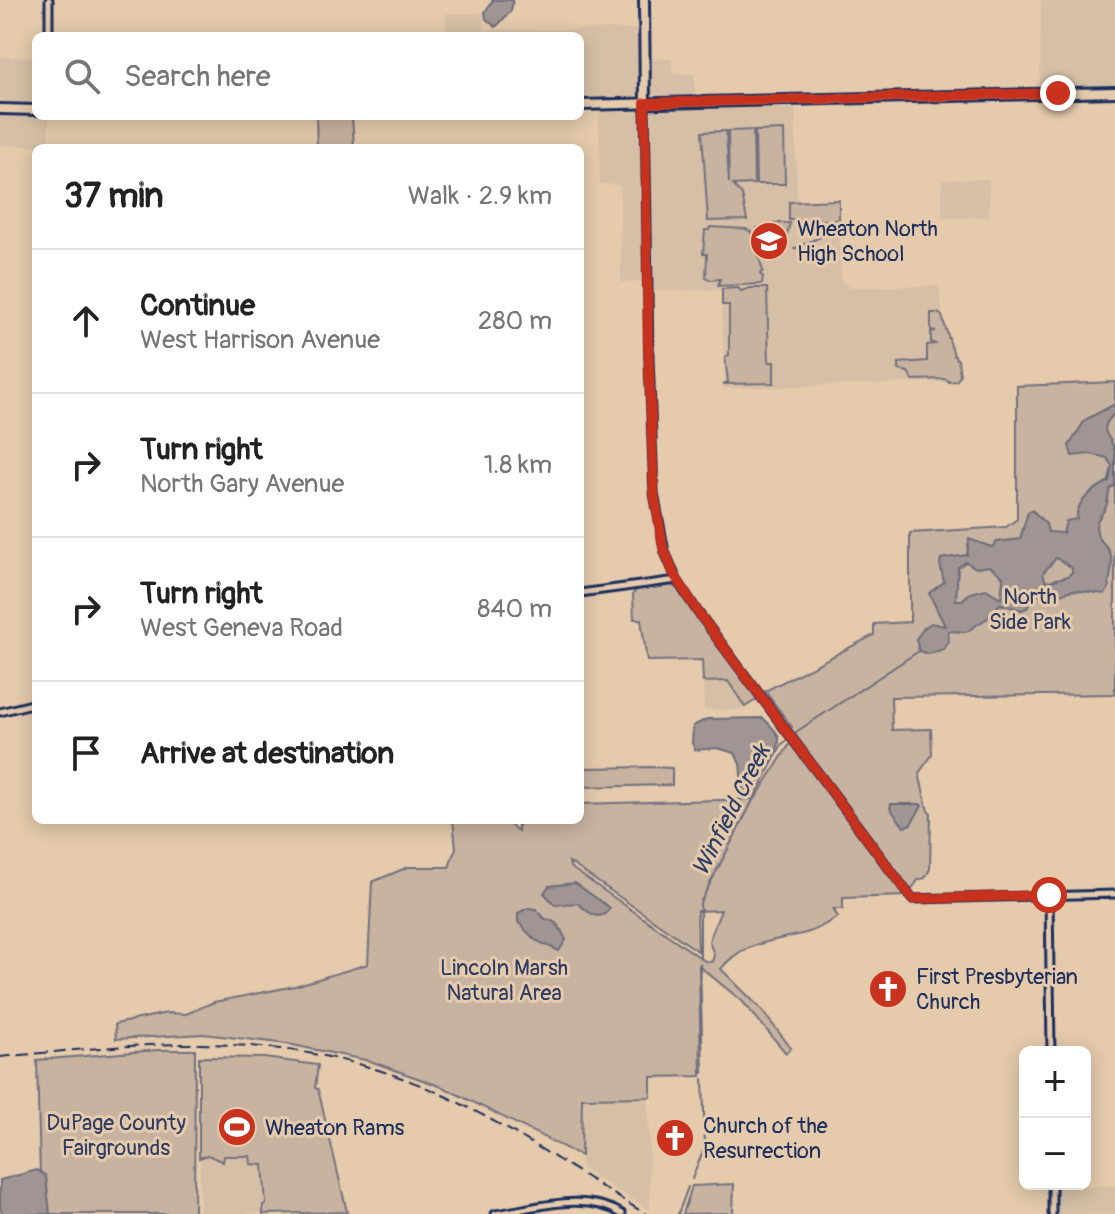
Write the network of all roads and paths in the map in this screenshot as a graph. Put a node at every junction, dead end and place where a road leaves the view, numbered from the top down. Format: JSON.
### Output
{"nodes":[{"id":1,"x":49,"y":0,"type":"edge"},
{"id":2,"x":644,"y":0,"type":"edge"},
{"id":3,"x":49,"y":32,"type":"edge"},
{"id":4,"x":1115,"y":92,"type":"edge"},
{"id":5,"x":645,"y":103,"type":"junction"},
{"id":6,"x":584,"y":105,"type":"edge"},
{"id":7,"x":0,"y":109,"type":"edge"},
{"id":8,"x":32,"y":110,"type":"edge"},
{"id":9,"x":677,"y":580,"type":"junction"},
{"id":10,"x":584,"y":592,"type":"edge"},
{"id":11,"x":32,"y":704,"type":"edge"},
{"id":12,"x":0,"y":712,"type":"edge"},
{"id":13,"x":1115,"y":894,"type":"edge"},
{"id":14,"x":1049,"y":895,"type":"junction"},
{"id":15,"x":1051,"y":1046,"type":"edge"},
{"id":16,"x":1052,"y":1190,"type":"edge"},
{"id":17,"x":495,"y":1214,"type":"edge"},
{"id":18,"x":622,"y":1214,"type":"edge"},
{"id":19,"x":1052,"y":1214,"type":"edge"}],
"edges":[{"from":1,"to":3,"type":"street"},
{"from":2,"to":5,"type":"main road"},
{"from":4,"to":5,"type":"main road"},
{"from":5,"to":6,"type":"main road"},
{"from":5,"to":9,"type":"street"},
{"from":7,"to":8,"type":"main road"},
{"from":9,"to":10,"type":"street"},
{"from":9,"to":14,"type":"street"},
{"from":11,"to":12,"type":"street"},
{"from":13,"to":14,"type":"street"},
{"from":14,"to":15,"type":"street"},
{"from":16,"to":19,"type":"street"},
{"from":17,"to":18,"type":"street"}]}
